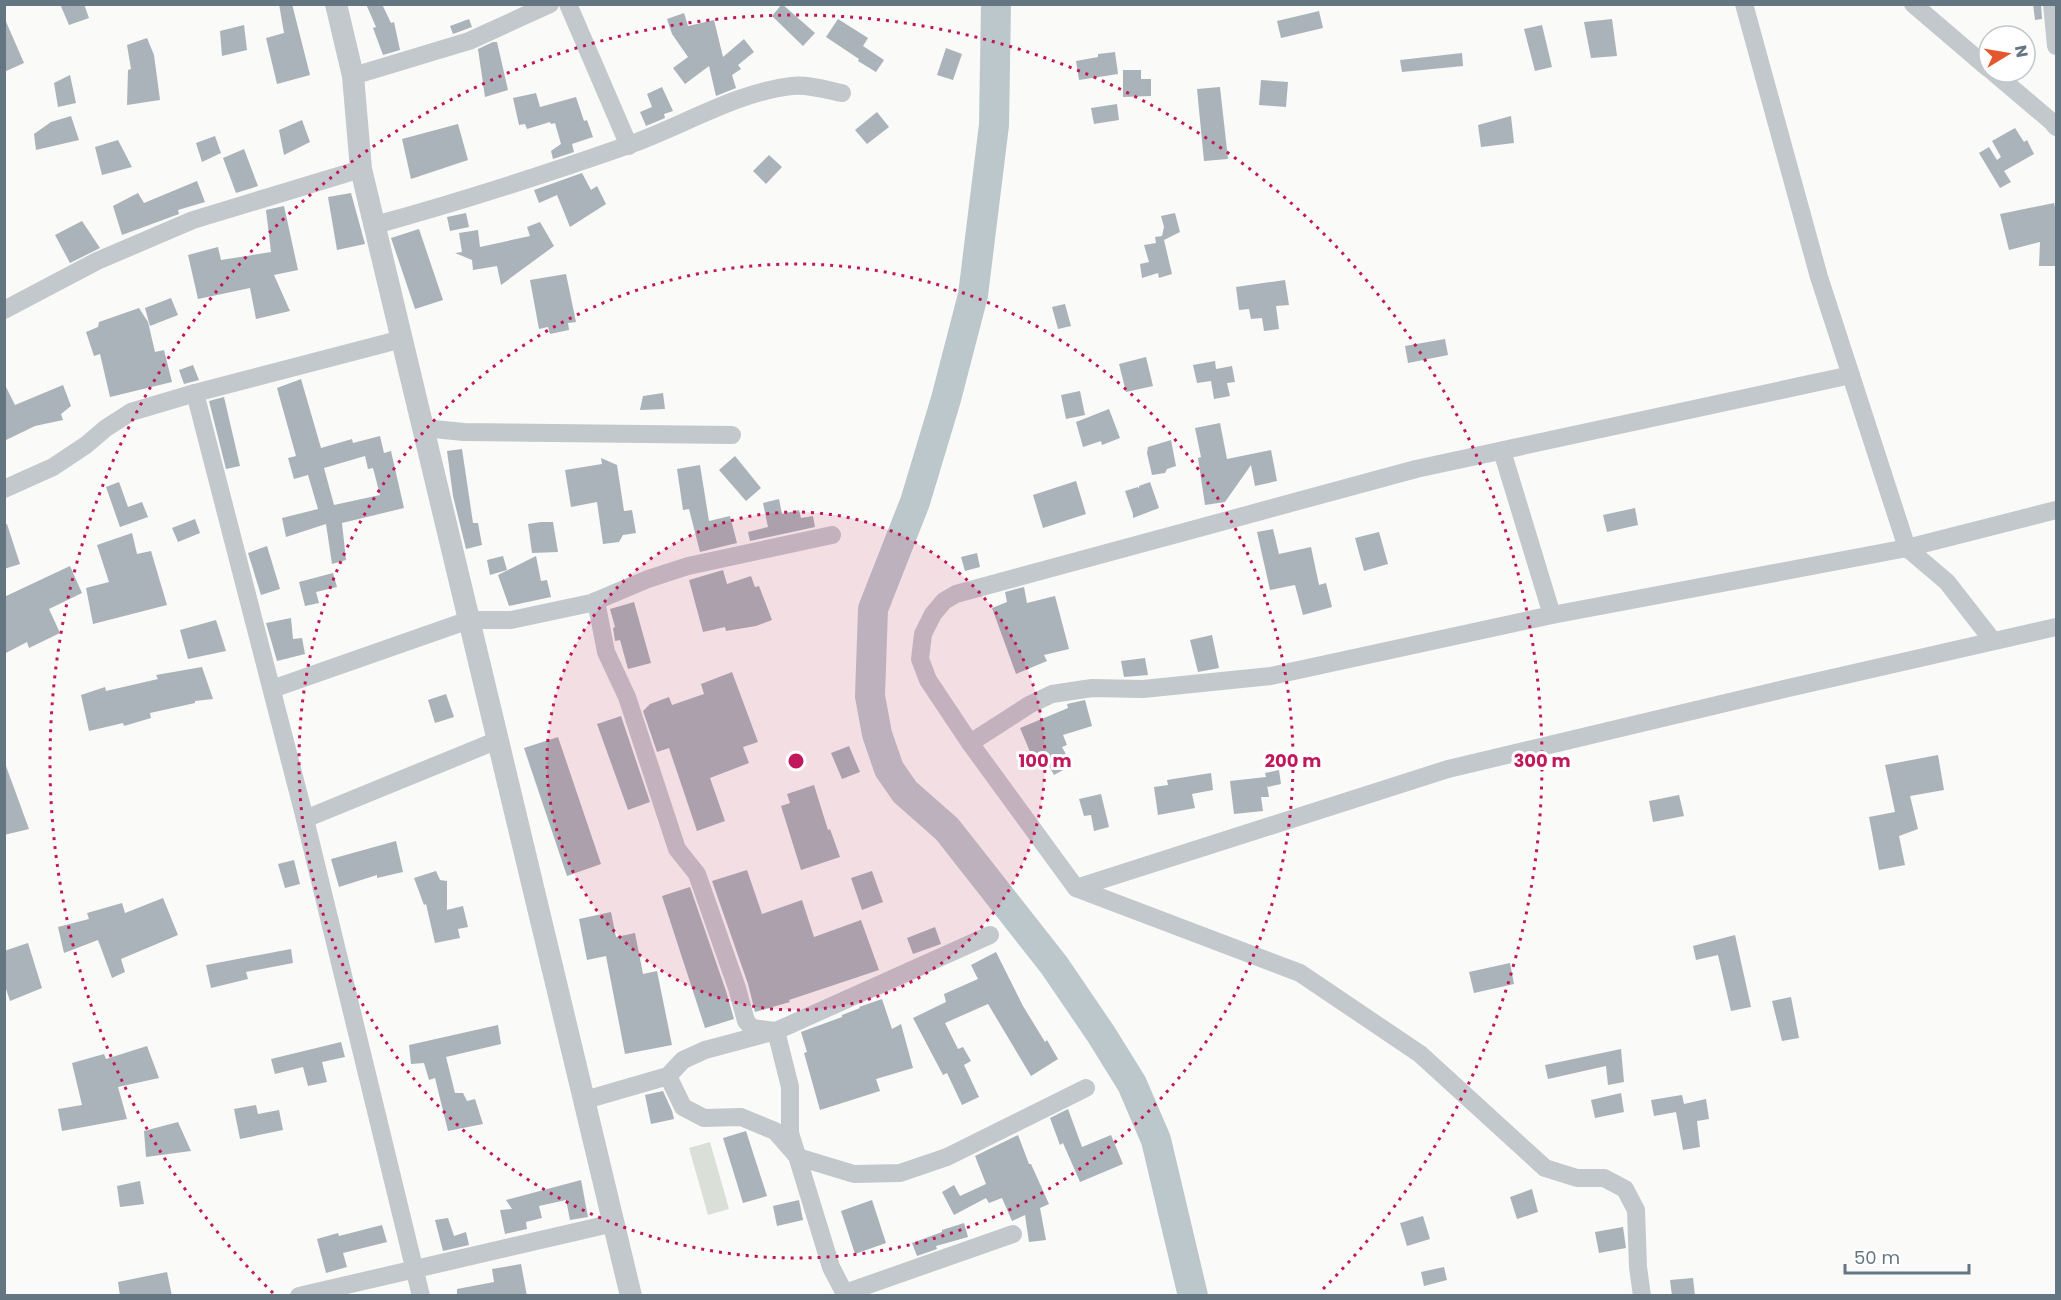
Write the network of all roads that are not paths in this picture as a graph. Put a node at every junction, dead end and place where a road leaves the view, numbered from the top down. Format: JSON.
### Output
{"nodes":[{"id":1,"x":336,"y":4,"type":"edge"},
{"id":2,"x":550,"y":4,"type":"edge"},
{"id":3,"x":568,"y":4,"type":"edge"},
{"id":4,"x":1744,"y":4,"type":"edge"},
{"id":5,"x":1913,"y":4,"type":"edge"},
{"id":6,"x":2052,"y":4,"type":"edge"},
{"id":7,"x":2056,"y":46,"type":"edge"},
{"id":8,"x":1977,"y":59,"type":"edge"},
{"id":9,"x":353,"y":76,"type":"junction"},
{"id":10,"x":2007,"y":84,"type":"edge"},
{"id":11,"x":842,"y":93,"type":"dead end"},
{"id":12,"x":2056,"y":128,"type":"edge"},
{"id":13,"x":629,"y":146,"type":"junction"},
{"id":14,"x":362,"y":168,"type":"junction"},
{"id":15,"x":375,"y":225,"type":"junction"},
{"id":16,"x":4,"y":310,"type":"edge"},
{"id":17,"x":402,"y":339,"type":"junction"},
{"id":18,"x":1851,"y":375,"type":"junction"},
{"id":19,"x":195,"y":393,"type":"junction"},
{"id":20,"x":423,"y":428,"type":"junction"},
{"id":21,"x":732,"y":435,"type":"dead end"},
{"id":22,"x":1502,"y":451,"type":"junction"},
{"id":23,"x":4,"y":489,"type":"edge"},
{"id":24,"x":2056,"y":510,"type":"edge"},
{"id":25,"x":832,"y":535,"type":"dead end"},
{"id":26,"x":1907,"y":548,"type":"junction"},
{"id":27,"x":596,"y":601,"type":"junction"},
{"id":28,"x":1552,"y":615,"type":"junction"},
{"id":29,"x":469,"y":620,"type":"junction"},
{"id":30,"x":2056,"y":627,"type":"edge"},
{"id":31,"x":1993,"y":641,"type":"junction"},
{"id":32,"x":272,"y":690,"type":"junction"},
{"id":33,"x":498,"y":740,"type":"junction"},
{"id":34,"x":970,"y":742,"type":"junction"},
{"id":35,"x":305,"y":819,"type":"junction"},
{"id":36,"x":1076,"y":888,"type":"junction"},
{"id":37,"x":990,"y":935,"type":"dead end"},
{"id":38,"x":776,"y":1031,"type":"junction"},
{"id":39,"x":668,"y":1076,"type":"junction"},
{"id":40,"x":1086,"y":1088,"type":"dead end"},
{"id":41,"x":592,"y":1098,"type":"dead end"},
{"id":42,"x":798,"y":1156,"type":"junction"},
{"id":43,"x":614,"y":1223,"type":"junction"},
{"id":44,"x":1013,"y":1234,"type":"dead end"},
{"id":45,"x":415,"y":1270,"type":"junction"},
{"id":46,"x":845,"y":1294,"type":"edge"},
{"id":47,"x":299,"y":1296,"type":"edge"},
{"id":48,"x":421,"y":1296,"type":"edge"},
{"id":49,"x":631,"y":1296,"type":"edge"},
{"id":50,"x":1642,"y":1296,"type":"edge"}],
"edges":[{"from":1,"to":9,"type":"street"},
{"from":2,"to":9,"type":"street"},
{"from":3,"to":13,"type":"street"},
{"from":4,"to":18,"type":"street"},
{"from":5,"to":8,"type":"street"},
{"from":6,"to":7,"type":"street"},
{"from":9,"to":14,"type":"street"},
{"from":10,"to":12,"type":"street"},
{"from":11,"to":13,"type":"street"},
{"from":13,"to":15,"type":"street"},
{"from":14,"to":15,"type":"street"},
{"from":14,"to":16,"type":"street"},
{"from":15,"to":17,"type":"street"},
{"from":17,"to":19,"type":"street"},
{"from":17,"to":20,"type":"street"},
{"from":18,"to":22,"type":"street"},
{"from":18,"to":26,"type":"street"},
{"from":19,"to":23,"type":"street"},
{"from":19,"to":32,"type":"street"},
{"from":20,"to":21,"type":"street"},
{"from":20,"to":29,"type":"street"},
{"from":22,"to":28,"type":"street"},
{"from":22,"to":34,"type":"street"},
{"from":24,"to":26,"type":"street"},
{"from":25,"to":27,"type":"street"},
{"from":26,"to":28,"type":"street"},
{"from":26,"to":31,"type":"street"},
{"from":27,"to":29,"type":"street"},
{"from":27,"to":38,"type":"street"},
{"from":28,"to":34,"type":"street"},
{"from":29,"to":32,"type":"street"},
{"from":29,"to":33,"type":"street"},
{"from":30,"to":31,"type":"street"},
{"from":31,"to":36,"type":"street"},
{"from":32,"to":35,"type":"street"},
{"from":33,"to":35,"type":"street"},
{"from":33,"to":43,"type":"street"},
{"from":34,"to":36,"type":"street"},
{"from":35,"to":45,"type":"street"},
{"from":36,"to":50,"type":"street"},
{"from":37,"to":38,"type":"street"},
{"from":38,"to":39,"type":"street"},
{"from":38,"to":42,"type":"street"},
{"from":39,"to":41,"type":"street"},
{"from":39,"to":42,"type":"street"},
{"from":40,"to":42,"type":"street"},
{"from":42,"to":46,"type":"street"},
{"from":43,"to":45,"type":"street"},
{"from":43,"to":49,"type":"street"},
{"from":44,"to":46,"type":"street"},
{"from":45,"to":47,"type":"street"},
{"from":45,"to":48,"type":"street"}]}
